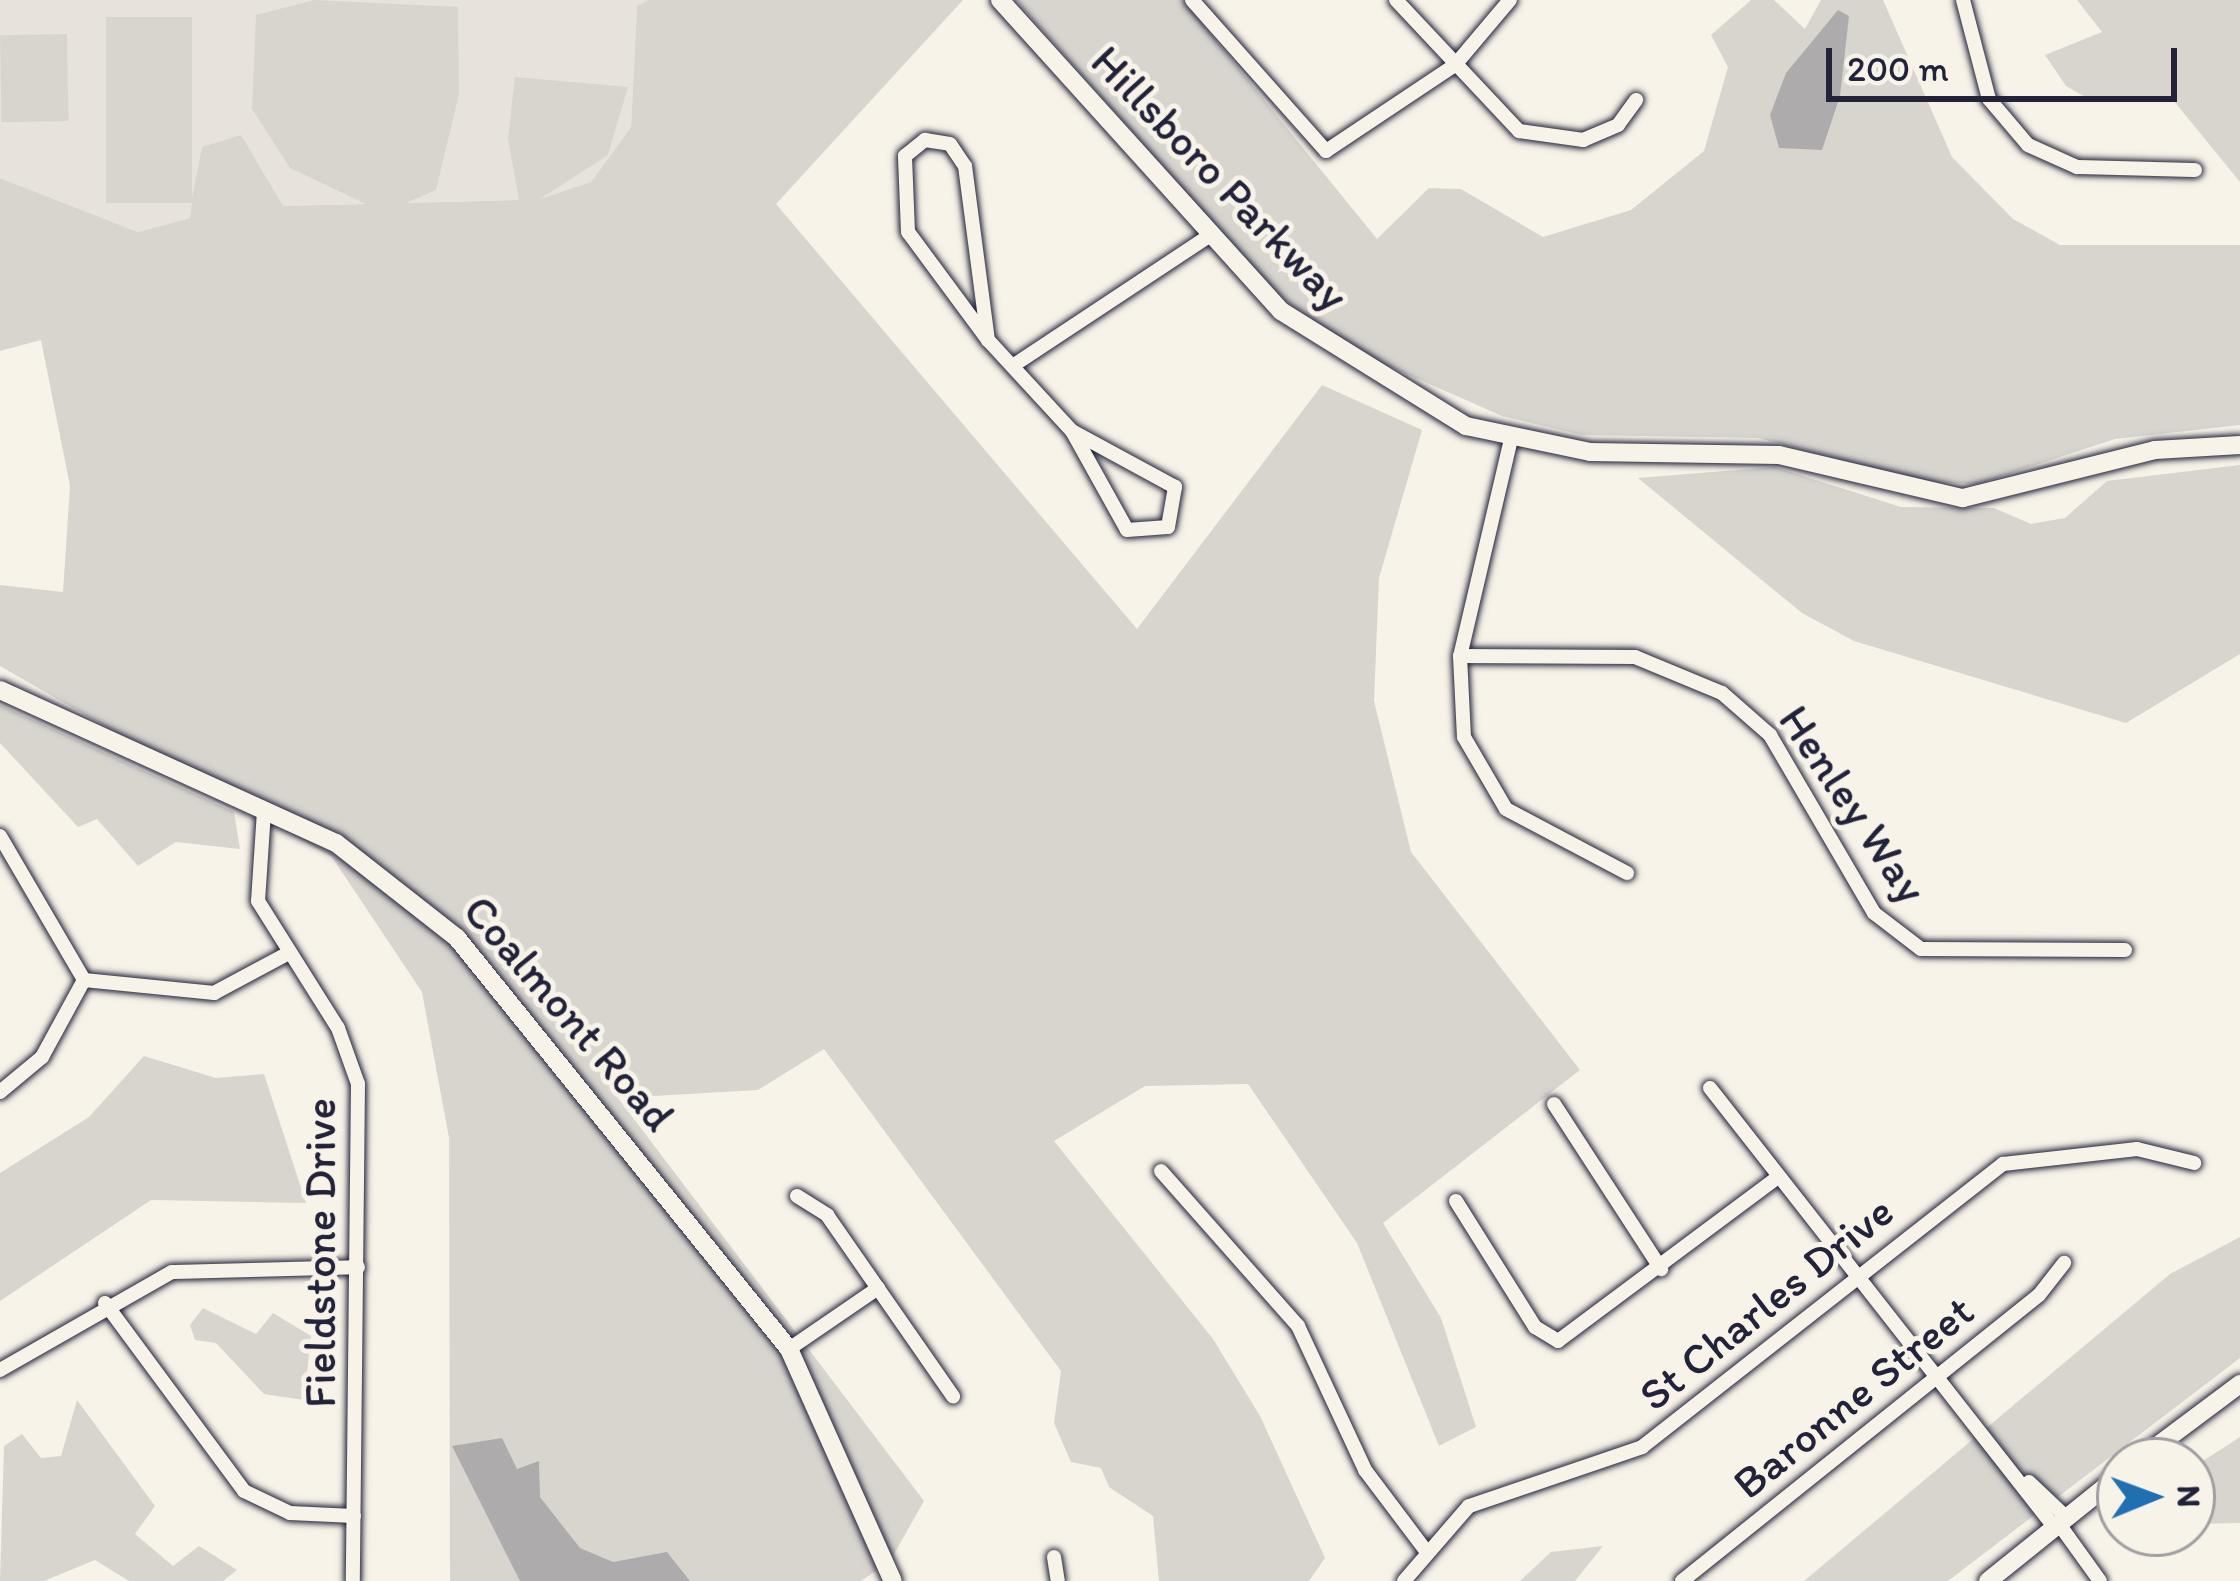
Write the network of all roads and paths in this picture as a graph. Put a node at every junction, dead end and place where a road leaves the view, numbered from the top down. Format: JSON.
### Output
{"nodes":[{"id":1,"x":1000,"y":0,"type":"edge"},
{"id":2,"x":1192,"y":0,"type":"edge"},
{"id":3,"x":1396,"y":0,"type":"edge"},
{"id":4,"x":1510,"y":0,"type":"edge"},
{"id":5,"x":1963,"y":0,"type":"edge"},
{"id":6,"x":1455,"y":65,"type":"junction"},
{"id":7,"x":1636,"y":100,"type":"dead end"},
{"id":8,"x":2194,"y":170,"type":"dead end"},
{"id":9,"x":1209,"y":236,"type":"junction"},
{"id":10,"x":988,"y":340,"type":"junction"},
{"id":11,"x":1014,"y":365,"type":"junction"},
{"id":12,"x":1072,"y":431,"type":"dead end"},
{"id":13,"x":1511,"y":439,"type":"junction"},
{"id":14,"x":2240,"y":445,"type":"edge"},
{"id":15,"x":1460,"y":656,"type":"junction"},
{"id":16,"x":0,"y":690,"type":"edge"},
{"id":17,"x":264,"y":812,"type":"junction"},
{"id":18,"x":0,"y":836,"type":"edge"},
{"id":19,"x":1627,"y":873,"type":"dead end"},
{"id":20,"x":2125,"y":950,"type":"dead end"},
{"id":21,"x":285,"y":956,"type":"junction"},
{"id":22,"x":85,"y":980,"type":"junction"},
{"id":23,"x":1710,"y":1088,"type":"dead end"},
{"id":24,"x":0,"y":1093,"type":"edge"},
{"id":25,"x":1555,"y":1103,"type":"dead end"},
{"id":26,"x":2194,"y":1163,"type":"dead end"},
{"id":27,"x":1161,"y":1171,"type":"dead end"},
{"id":28,"x":1778,"y":1177,"type":"junction"},
{"id":29,"x":797,"y":1196,"type":"dead end"},
{"id":30,"x":1456,"y":1201,"type":"dead end"},
{"id":31,"x":2064,"y":1263,"type":"dead end"},
{"id":32,"x":358,"y":1267,"type":"junction"},
{"id":33,"x":1661,"y":1270,"type":"junction"},
{"id":34,"x":1860,"y":1276,"type":"junction"},
{"id":35,"x":878,"y":1288,"type":"junction"},
{"id":36,"x":105,"y":1303,"type":"junction"},
{"id":37,"x":789,"y":1348,"type":"junction"},
{"id":38,"x":0,"y":1370,"type":"edge"},
{"id":39,"x":1939,"y":1375,"type":"junction"},
{"id":40,"x":2240,"y":1384,"type":"edge"},
{"id":41,"x":953,"y":1396,"type":"dead end"},
{"id":42,"x":2169,"y":1437,"type":"edge"},
{"id":43,"x":2096,"y":1494,"type":"edge"},
{"id":44,"x":355,"y":1516,"type":"junction"},
{"id":45,"x":2060,"y":1523,"type":"junction"},
{"id":46,"x":1426,"y":1551,"type":"junction"},
{"id":47,"x":1054,"y":1557,"type":"dead end"},
{"id":48,"x":353,"y":1581,"type":"edge"},
{"id":49,"x":893,"y":1581,"type":"edge"},
{"id":50,"x":1058,"y":1581,"type":"edge"},
{"id":51,"x":1404,"y":1581,"type":"edge"},
{"id":52,"x":1682,"y":1581,"type":"edge"},
{"id":53,"x":1988,"y":1581,"type":"edge"},
{"id":54,"x":2100,"y":1581,"type":"edge"}],
"edges":[{"from":1,"to":9,"type":"street","name":"Hillsboro Parkway"},
{"from":2,"to":6,"type":"street"},
{"from":3,"to":6,"type":"street"},
{"from":4,"to":6,"type":"street"},
{"from":5,"to":8,"type":"street"},
{"from":6,"to":7,"type":"street"},
{"from":9,"to":11,"type":"street"},
{"from":9,"to":13,"type":"street","name":"Hillsboro Parkway"},
{"from":10,"to":10,"type":"street"},
{"from":10,"to":11,"type":"street"},
{"from":11,"to":12,"type":"street"},
{"from":13,"to":14,"type":"street","name":"Hillsboro Parkway"},
{"from":13,"to":15,"type":"street"},
{"from":15,"to":19,"type":"street"},
{"from":15,"to":20,"type":"street","name":"Henley Way"},
{"from":16,"to":17,"type":"street","name":"Coalmont Road"},
{"from":17,"to":21,"type":"street","name":"Fieldstone Drive"},
{"from":17,"to":37,"type":"street","name":"Coalmont Road"},
{"from":18,"to":22,"type":"street"},
{"from":21,"to":22,"type":"street"},
{"from":21,"to":32,"type":"street","name":"Fieldstone Drive"},
{"from":22,"to":24,"type":"street"},
{"from":23,"to":28,"type":"street"},
{"from":25,"to":33,"type":"street"},
{"from":26,"to":34,"type":"street","name":"St Charles Drive"},
{"from":27,"to":46,"type":"street"},
{"from":28,"to":33,"type":"street"},
{"from":28,"to":34,"type":"street"},
{"from":29,"to":35,"type":"street"},
{"from":30,"to":33,"type":"street"},
{"from":31,"to":39,"type":"street","name":"Baronne Street"},
{"from":32,"to":36,"type":"street"},
{"from":32,"to":44,"type":"street","name":"Fieldstone Drive"},
{"from":34,"to":39,"type":"street"},
{"from":34,"to":46,"type":"street","name":"St Charles Drive"},
{"from":35,"to":37,"type":"street"},
{"from":35,"to":41,"type":"street"},
{"from":36,"to":38,"type":"street"},
{"from":36,"to":44,"type":"street"},
{"from":37,"to":49,"type":"street","name":"Coalmont Road"},
{"from":39,"to":45,"type":"street"},
{"from":39,"to":52,"type":"street","name":"Baronne Street"},
{"from":40,"to":42,"type":"street"},
{"from":43,"to":45,"type":"street"},
{"from":44,"to":48,"type":"street","name":"Fieldstone Drive"},
{"from":45,"to":53,"type":"street"},
{"from":45,"to":54,"type":"street"},
{"from":46,"to":51,"type":"street","name":"St Charles Drive"},
{"from":47,"to":50,"type":"street"}]}
